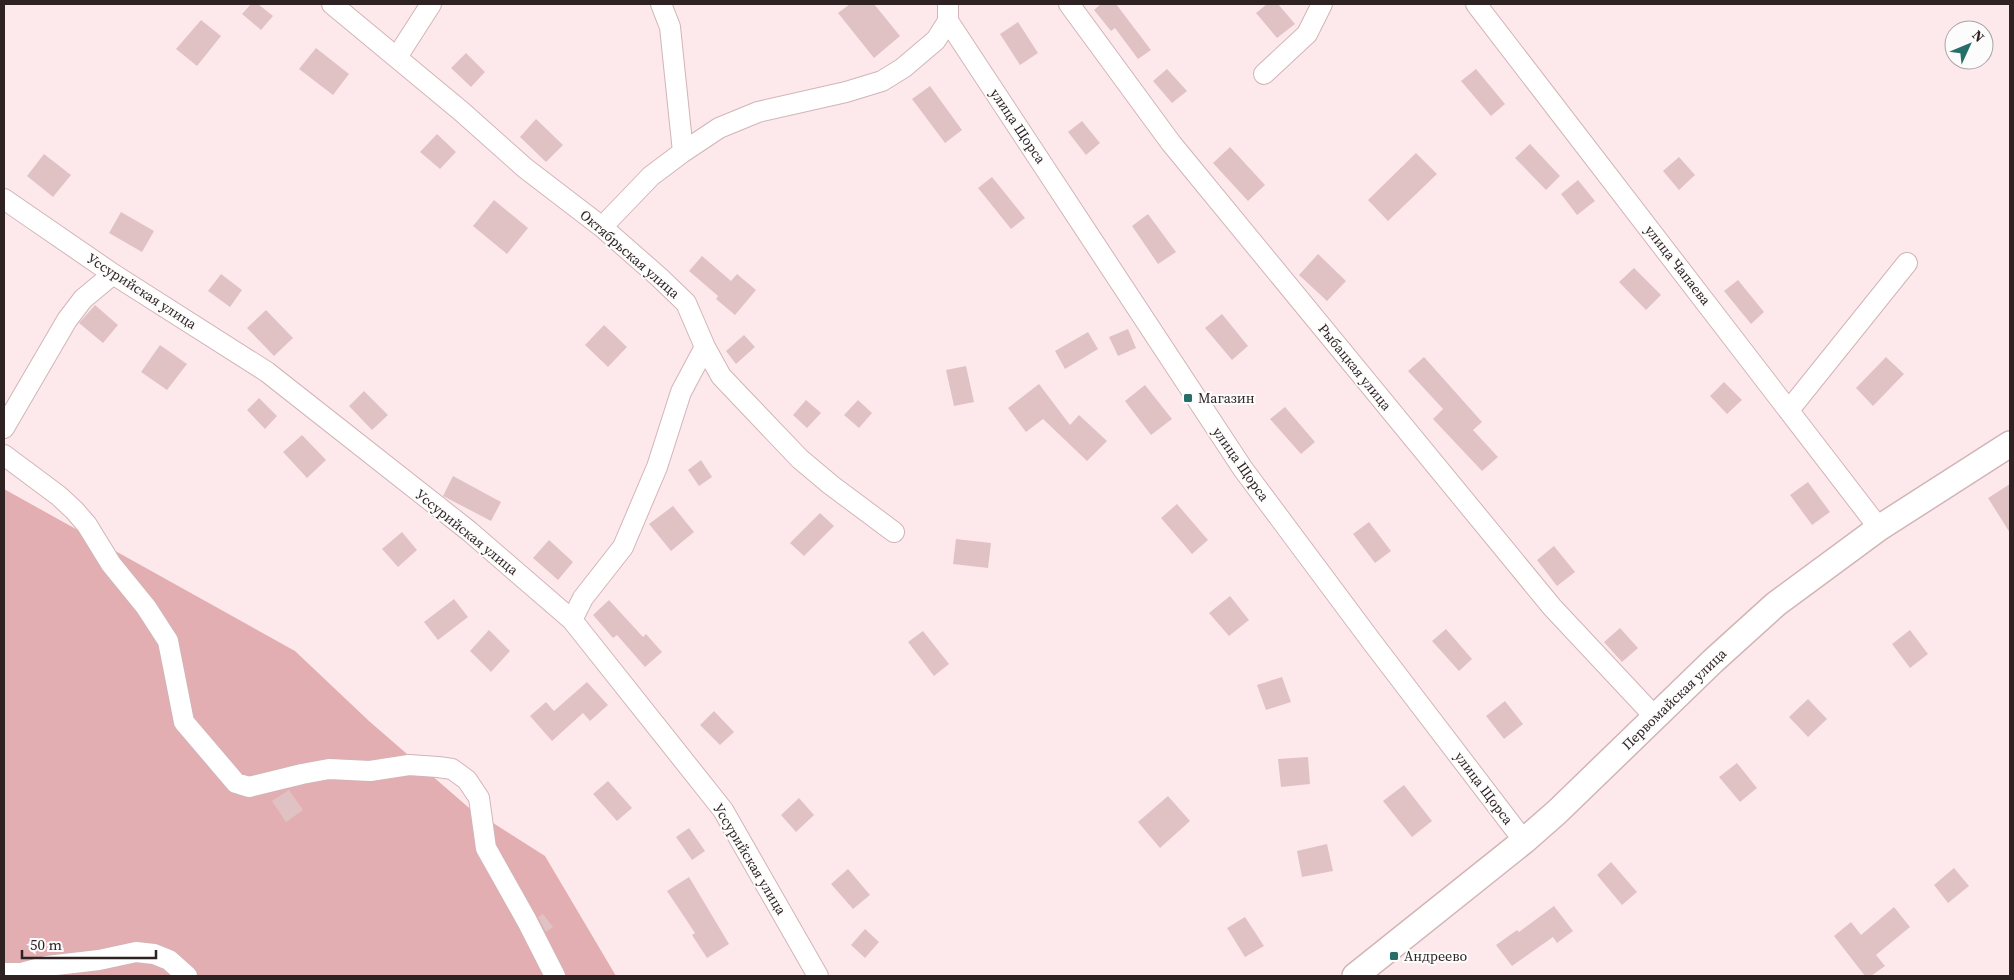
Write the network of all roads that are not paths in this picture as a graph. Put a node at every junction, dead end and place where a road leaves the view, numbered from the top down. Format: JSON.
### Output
{"nodes":[{"id":1,"x":332,"y":4,"type":"edge"},
{"id":2,"x":431,"y":4,"type":"edge"},
{"id":3,"x":662,"y":4,"type":"edge"},
{"id":4,"x":1069,"y":4,"type":"edge"},
{"id":5,"x":1322,"y":4,"type":"edge"},
{"id":6,"x":1476,"y":4,"type":"edge"},
{"id":7,"x":948,"y":12,"type":"edge"},
{"id":8,"x":397,"y":57,"type":"junction"},
{"id":9,"x":1264,"y":74,"type":"dead end"},
{"id":10,"x":683,"y":152,"type":"junction"},
{"id":11,"x":4,"y":198,"type":"edge"},
{"id":12,"x":602,"y":227,"type":"junction"},
{"id":13,"x":1907,"y":263,"type":"dead end"},
{"id":14,"x":113,"y":274,"type":"junction"},
{"id":15,"x":705,"y":347,"type":"junction"},
{"id":16,"x":1789,"y":410,"type":"junction"},
{"id":17,"x":4,"y":428,"type":"edge"},
{"id":18,"x":2010,"y":444,"type":"edge"},
{"id":19,"x":4,"y":455,"type":"edge"},
{"id":20,"x":1879,"y":528,"type":"junction"},
{"id":21,"x":894,"y":532,"type":"dead end"},
{"id":22,"x":572,"y":620,"type":"junction"},
{"id":23,"x":1655,"y":717,"type":"junction"},
{"id":24,"x":1524,"y":841,"type":"junction"},
{"id":25,"x":4,"y":973,"type":"edge"},
{"id":26,"x":187,"y":976,"type":"edge"},
{"id":27,"x":555,"y":976,"type":"edge"},
{"id":28,"x":818,"y":976,"type":"edge"},
{"id":29,"x":1355,"y":976,"type":"edge"}],
"edges":[{"from":1,"to":8,"type":"street","name":"Октябрьская улица"},
{"from":2,"to":8,"type":"street"},
{"from":3,"to":10,"type":"street"},
{"from":4,"to":23,"type":"street","name":"Рыбацкая улица"},
{"from":5,"to":9,"type":"street"},
{"from":6,"to":16,"type":"street","name":"улица Чапаева"},
{"from":7,"to":10,"type":"street"},
{"from":7,"to":24,"type":"street","name":"улица Щорса"},
{"from":8,"to":12,"type":"street","name":"Октябрьская улица"},
{"from":10,"to":12,"type":"street"},
{"from":11,"to":14,"type":"street","name":"Уссурийская улица"},
{"from":12,"to":15,"type":"street","name":"Октябрьская улица"},
{"from":13,"to":16,"type":"street"},
{"from":14,"to":17,"type":"street"},
{"from":14,"to":22,"type":"street","name":"Уссурийская улица"},
{"from":15,"to":21,"type":"street","name":"Октябрьская улица"},
{"from":15,"to":22,"type":"street"},
{"from":16,"to":20,"type":"street","name":"улица Чапаева"},
{"from":18,"to":20,"type":"main road","name":"Первомайская улица"},
{"from":19,"to":27,"type":"street"},
{"from":20,"to":23,"type":"main road","name":"Первомайская улица"},
{"from":22,"to":28,"type":"street","name":"Уссурийская улица"},
{"from":23,"to":24,"type":"main road","name":"Первомайская улица"},
{"from":24,"to":29,"type":"main road","name":"Первомайская улица"},
{"from":25,"to":26,"type":"street"}]}
